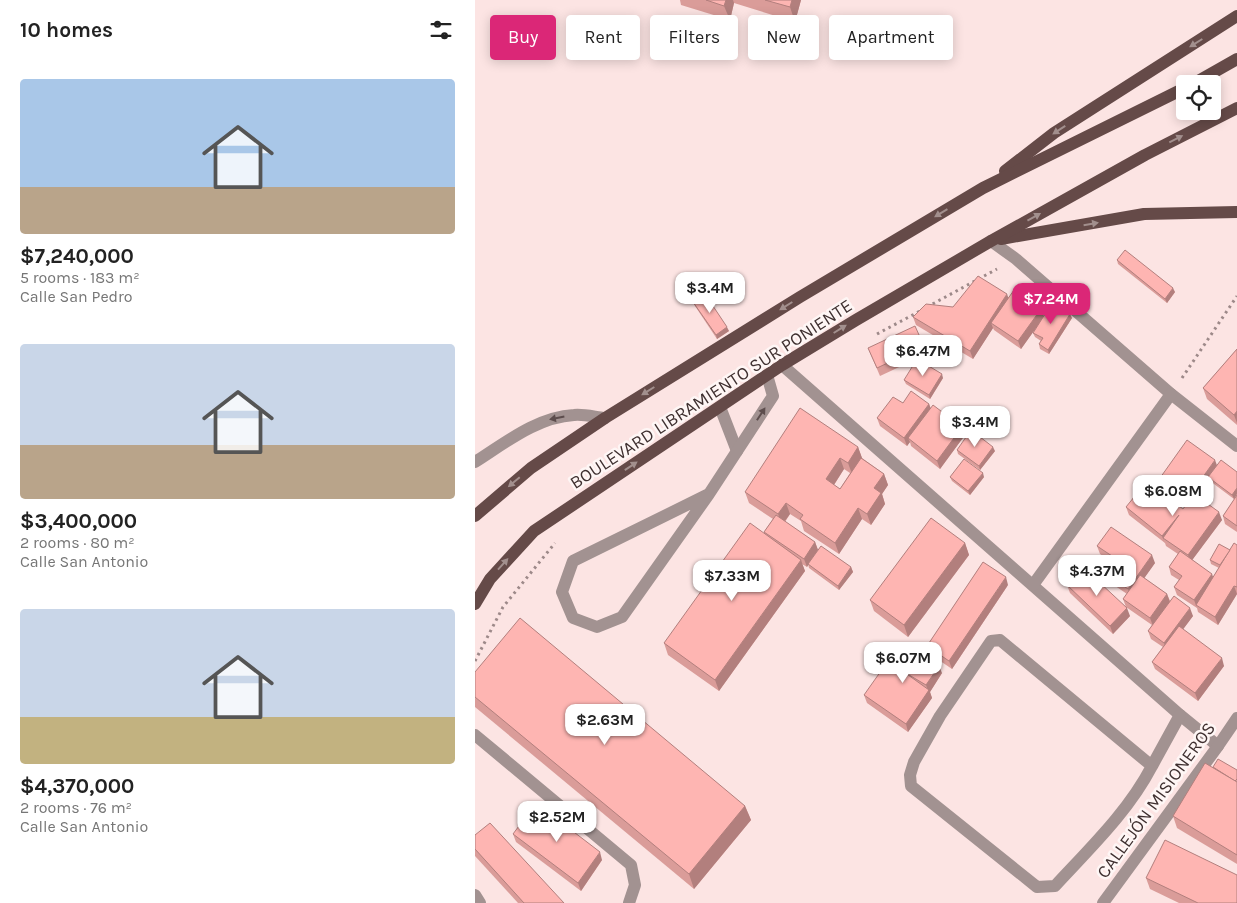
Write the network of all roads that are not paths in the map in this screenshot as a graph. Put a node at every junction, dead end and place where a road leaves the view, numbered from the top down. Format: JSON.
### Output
{"nodes":[{"id":1,"x":1237,"y":16,"type":"edge"},
{"id":2,"x":1237,"y":59,"type":"edge"},
{"id":3,"x":1209,"y":75,"type":"edge"},
{"id":4,"x":1176,"y":92,"type":"edge"},
{"id":5,"x":1237,"y":108,"type":"edge"},
{"id":6,"x":983,"y":188,"type":"junction"},
{"id":7,"x":1237,"y":212,"type":"edge"},
{"id":8,"x":991,"y":241,"type":"junction"},
{"id":9,"x":782,"y":365,"type":"junction"},
{"id":10,"x":767,"y":375,"type":"junction"},
{"id":11,"x":1171,"y":394,"type":"junction"},
{"id":12,"x":720,"y":407,"type":"junction"},
{"id":13,"x":605,"y":418,"type":"junction"},
{"id":14,"x":1237,"y":446,"type":"edge"},
{"id":15,"x":737,"y":451,"type":"junction"},
{"id":16,"x":475,"y":462,"type":"edge"},
{"id":17,"x":709,"y":494,"type":"junction"},
{"id":18,"x":475,"y":516,"type":"edge"},
{"id":19,"x":1033,"y":585,"type":"junction"},
{"id":20,"x":475,"y":604,"type":"edge"},
{"id":21,"x":1180,"y":716,"type":"junction"},
{"id":22,"x":1237,"y":718,"type":"edge"},
{"id":23,"x":475,"y":735,"type":"edge"},
{"id":24,"x":1218,"y":746,"type":"junction"},
{"id":25,"x":1152,"y":766,"type":"junction"},
{"id":26,"x":475,"y":895,"type":"edge"},
{"id":27,"x":480,"y":903,"type":"edge"},
{"id":28,"x":629,"y":903,"type":"edge"},
{"id":29,"x":1103,"y":903,"type":"edge"}],
"edges":[{"from":1,"to":6,"type":"main road","one_way":true},
{"from":2,"to":3,"type":"main road"},
{"from":4,"to":6,"type":"main road"},
{"from":8,"to":5,"type":"main road","name":"BOULEVARD LIBRAMIENTO SUR PONIENTE","one_way":true},
{"from":6,"to":13,"type":"main road","name":"BOULEVARD LIBRAMIENTO SUR PONIENTE","one_way":true},
{"from":8,"to":7,"type":"main road","one_way":true},
{"from":9,"to":8,"type":"main road","name":"BOULEVARD LIBRAMIENTO SUR PONIENTE","one_way":true},
{"from":8,"to":11,"type":"street"},
{"from":9,"to":10,"type":"main road","name":"BOULEVARD LIBRAMIENTO SUR PONIENTE"},
{"from":9,"to":19,"type":"street"},
{"from":10,"to":12,"type":"main road","name":"BOULEVARD LIBRAMIENTO SUR PONIENTE"},
{"from":15,"to":10,"type":"street","one_way":true},
{"from":11,"to":14,"type":"street"},
{"from":11,"to":19,"type":"street"},
{"from":12,"to":15,"type":"street"},
{"from":20,"to":12,"type":"main road","name":"BOULEVARD LIBRAMIENTO SUR PONIENTE","one_way":true},
{"from":13,"to":16,"type":"street","one_way":true},
{"from":13,"to":18,"type":"main road","name":"BOULEVARD LIBRAMIENTO SUR PONIENTE","one_way":true},
{"from":15,"to":17,"type":"street"},
{"from":17,"to":17,"type":"street"},
{"from":19,"to":21,"type":"street"},
{"from":21,"to":24,"type":"street"},
{"from":21,"to":25,"type":"street"},
{"from":22,"to":24,"type":"street","name":"CALLEJÓN MISIONEROS"},
{"from":23,"to":28,"type":"street"},
{"from":24,"to":29,"type":"street","name":"CALLEJÓN MISIONEROS"},
{"from":25,"to":25,"type":"street"},
{"from":26,"to":27,"type":"street"}]}
